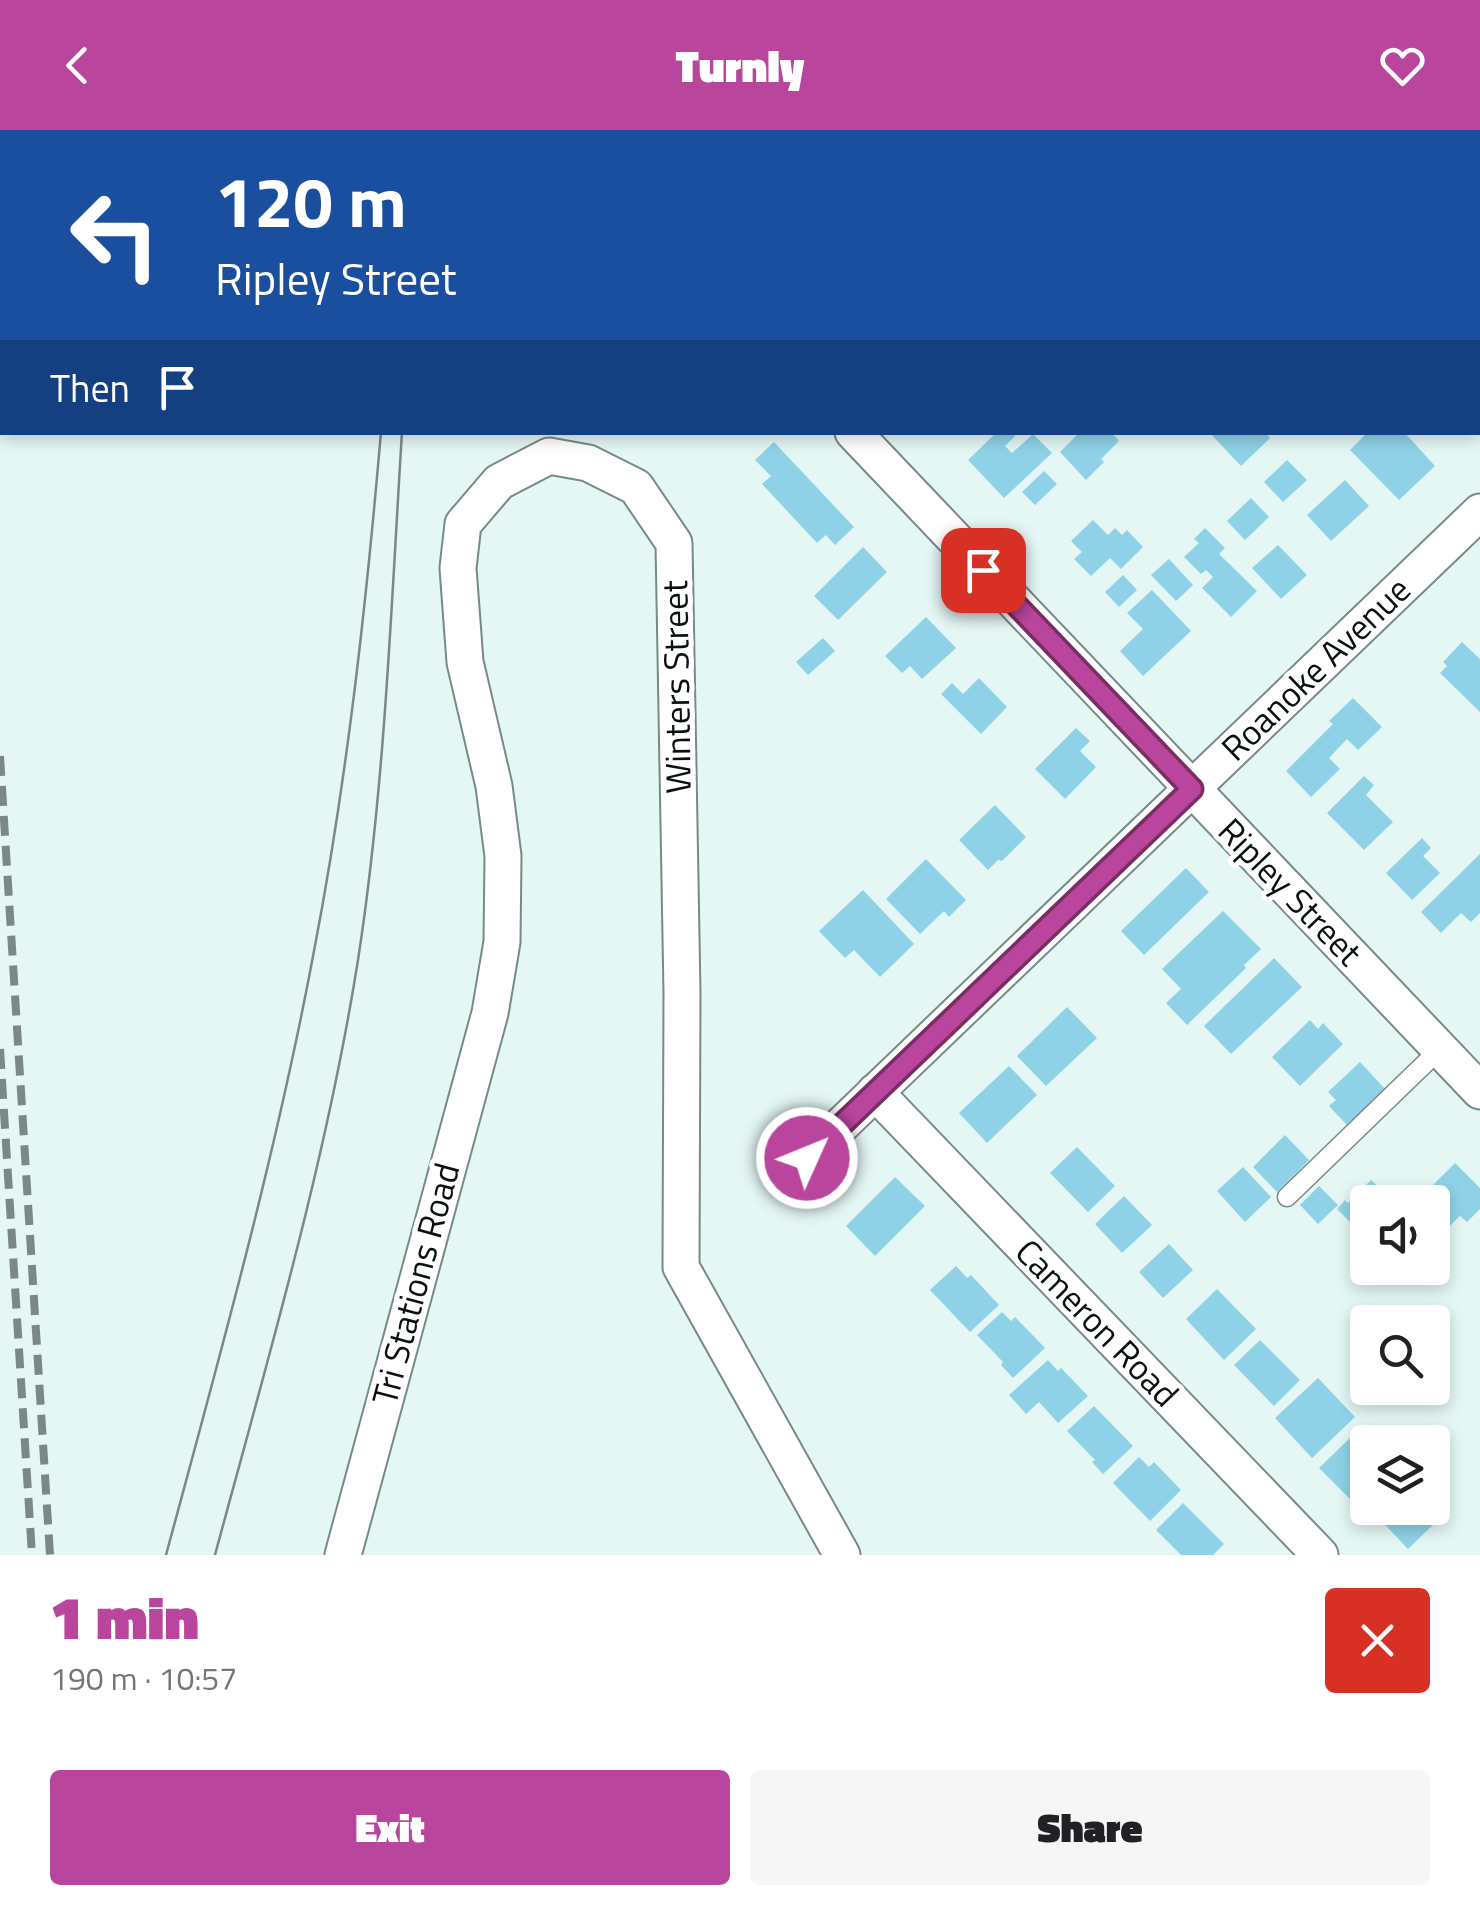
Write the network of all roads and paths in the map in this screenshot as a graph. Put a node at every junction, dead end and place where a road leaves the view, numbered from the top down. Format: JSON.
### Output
{"nodes":[{"id":1,"x":856,"y":435,"type":"edge"},
{"id":2,"x":1480,"y":512,"type":"edge"},
{"id":3,"x":1192,"y":789,"type":"junction"},
{"id":4,"x":490,"y":1013,"type":"joint"},
{"id":5,"x":1440,"y":1049,"type":"junction"},
{"id":6,"x":1480,"y":1091,"type":"edge"},
{"id":7,"x":875,"y":1092,"type":"junction"},
{"id":8,"x":807,"y":1158,"type":"dead end"},
{"id":9,"x":1287,"y":1197,"type":"dead end"},
{"id":10,"x":343,"y":1555,"type":"edge"},
{"id":11,"x":842,"y":1555,"type":"edge"},
{"id":12,"x":1320,"y":1555,"type":"edge"}],
"edges":[{"from":1,"to":3,"type":"street","name":"Ripley Street"},
{"from":2,"to":3,"type":"street","name":"Roanoke Avenue"},
{"from":3,"to":5,"type":"street","name":"Ripley Street"},
{"from":3,"to":7,"type":"street","name":"Roanoke Avenue"},
{"from":4,"to":10,"type":"street","name":"Tri Stations Road"},
{"from":4,"to":11,"type":"street","name":"Winters Street"},
{"from":5,"to":6,"type":"street","name":"Ripley Street"},
{"from":5,"to":9,"type":"lane"},
{"from":7,"to":8,"type":"street","name":"Roanoke Avenue"},
{"from":7,"to":12,"type":"street","name":"Cameron Road"}]}
